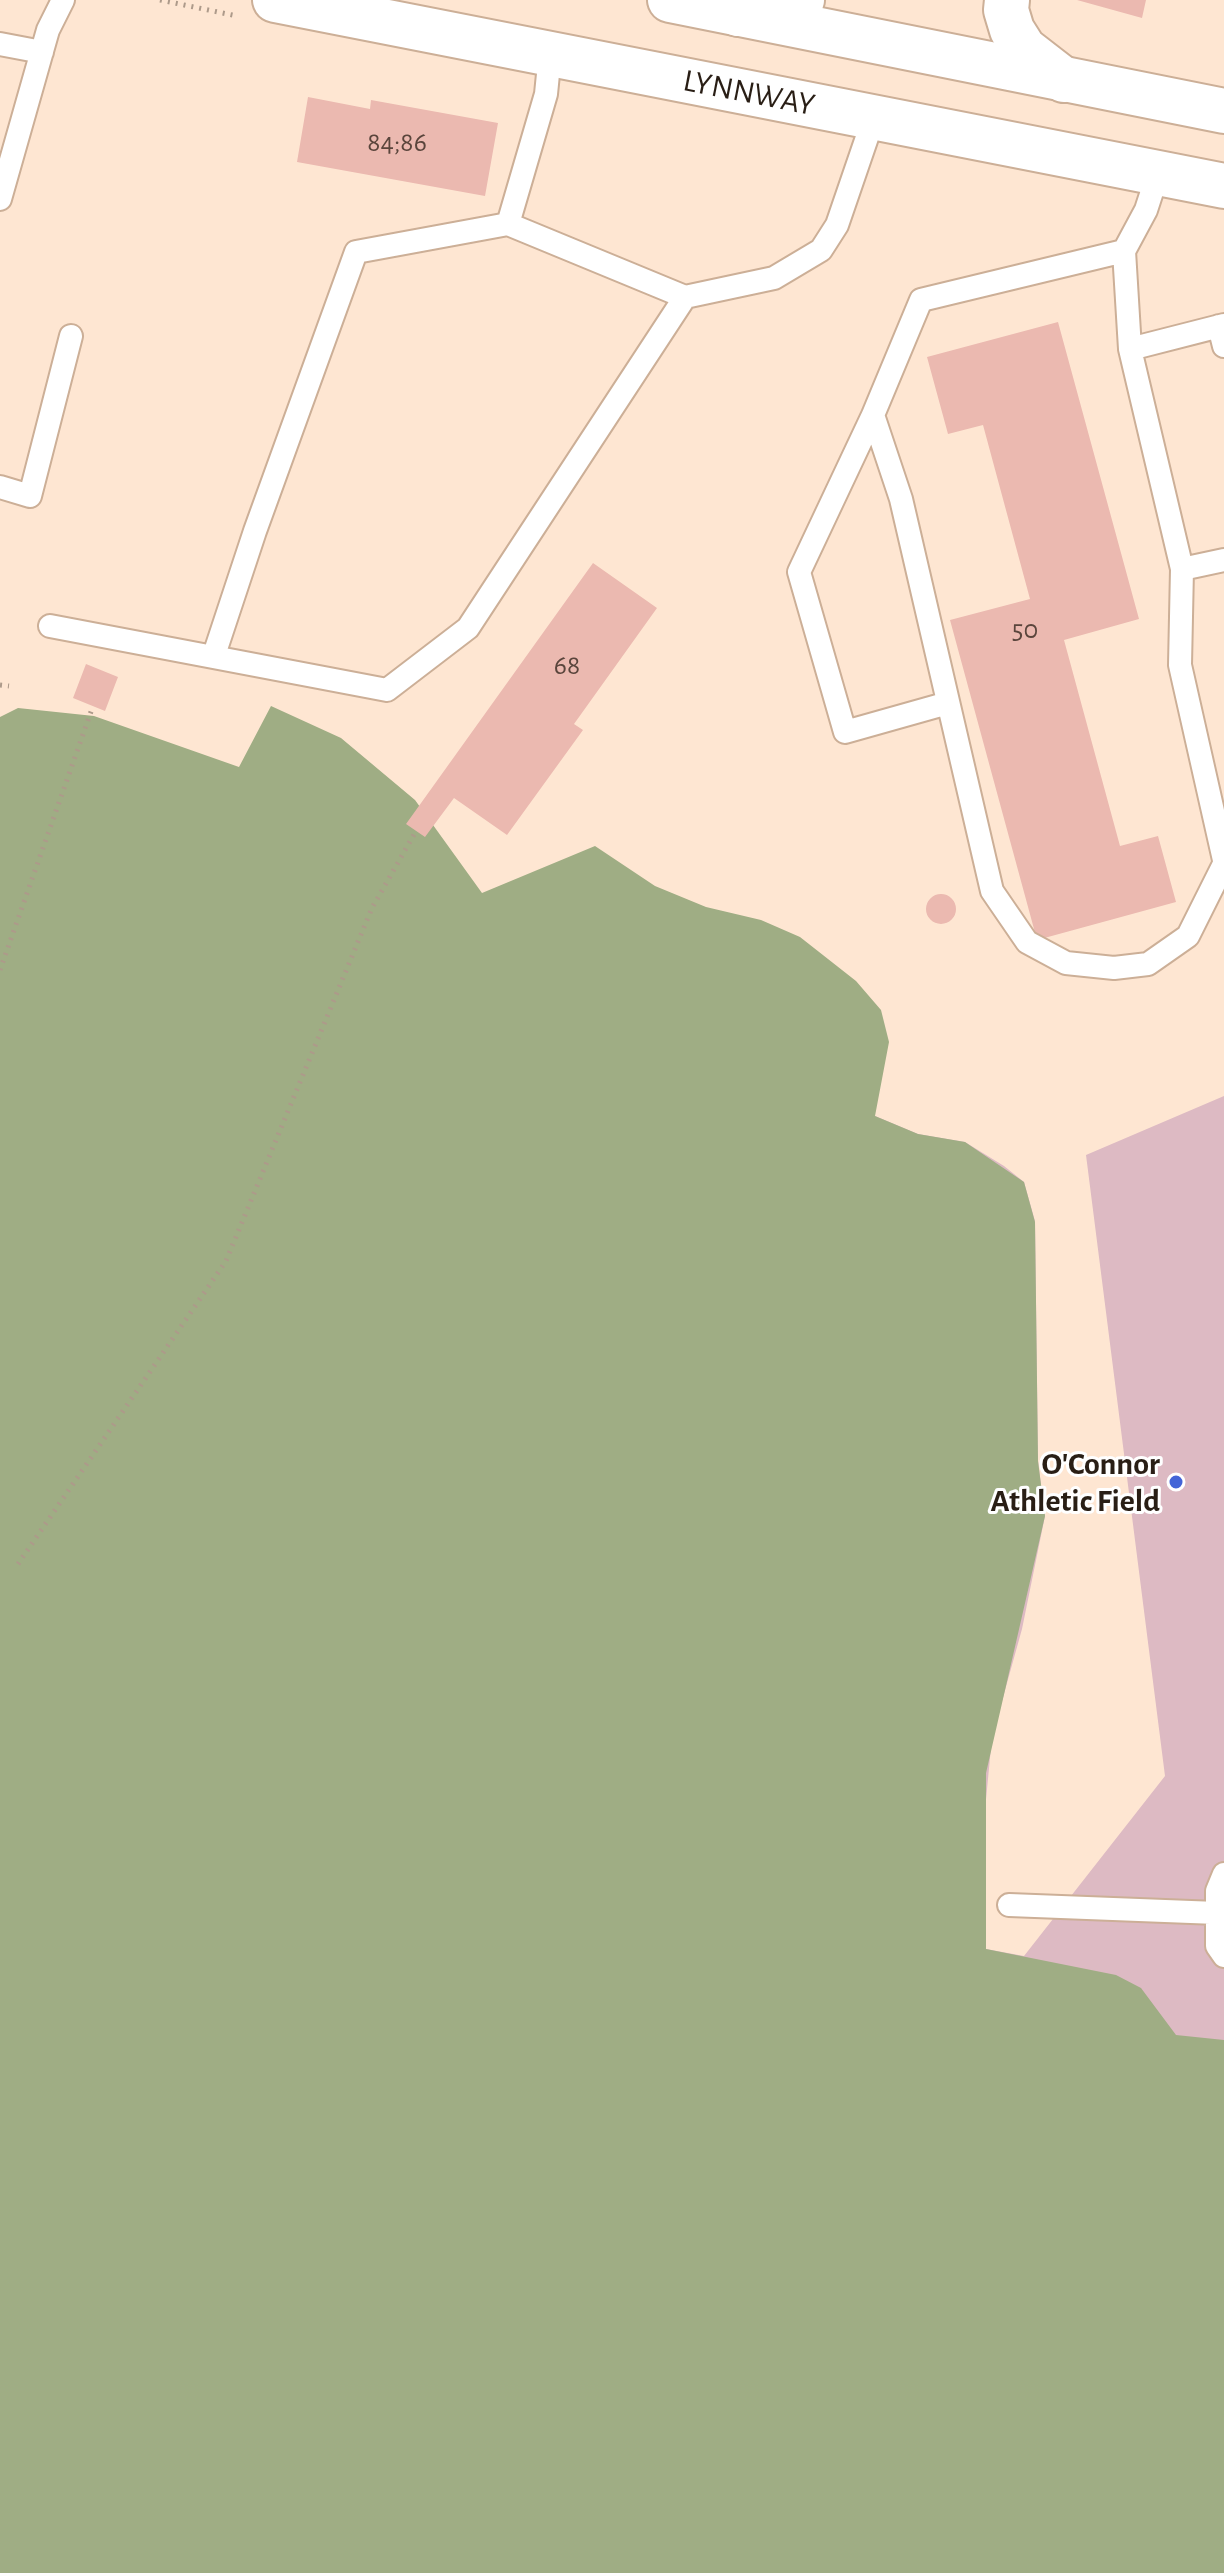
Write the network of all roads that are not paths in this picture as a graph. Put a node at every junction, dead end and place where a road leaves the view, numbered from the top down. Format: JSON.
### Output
{"nodes":[{"id":1,"x":63,"y":0,"type":"edge"},
{"id":2,"x":275,"y":0,"type":"edge"},
{"id":3,"x":670,"y":0,"type":"edge"},
{"id":4,"x":802,"y":0,"type":"edge"},
{"id":5,"x":1007,"y":0,"type":"edge"},
{"id":6,"x":738,"y":14,"type":"junction"},
{"id":7,"x":0,"y":44,"type":"edge"},
{"id":8,"x":42,"y":52,"type":"junction"},
{"id":9,"x":550,"y":54,"type":"junction"},
{"id":10,"x":1064,"y":80,"type":"junction"},
{"id":11,"x":1224,"y":111,"type":"edge"},
{"id":12,"x":874,"y":117,"type":"junction"},
{"id":13,"x":1158,"y":173,"type":"junction"},
{"id":14,"x":1224,"y":186,"type":"edge"},
{"id":15,"x":0,"y":199,"type":"edge"},
{"id":16,"x":508,"y":224,"type":"junction"},
{"id":17,"x":1124,"y":251,"type":"junction"},
{"id":18,"x":685,"y":297,"type":"junction"},
{"id":19,"x":1222,"y":332,"type":"edge"},
{"id":20,"x":71,"y":336,"type":"dead end"},
{"id":21,"x":1130,"y":349,"type":"junction"},
{"id":22,"x":873,"y":415,"type":"junction"},
{"id":23,"x":0,"y":487,"type":"edge"},
{"id":24,"x":1224,"y":560,"type":"edge"},
{"id":25,"x":1182,"y":569,"type":"junction"},
{"id":26,"x":50,"y":626,"type":"dead end"},
{"id":27,"x":214,"y":655,"type":"junction"},
{"id":28,"x":948,"y":703,"type":"junction"},
{"id":29,"x":1224,"y":862,"type":"edge"},
{"id":30,"x":1224,"y":1874,"type":"edge"},
{"id":31,"x":1009,"y":1905,"type":"dead end"},
{"id":32,"x":1217,"y":1913,"type":"junction"},
{"id":33,"x":1224,"y":1956,"type":"edge"}],
"edges":[{"from":1,"to":8,"type":"lane"},
{"from":2,"to":9,"type":"main road","name":"LYNNWAY"},
{"from":3,"to":6,"type":"main road"},
{"from":4,"to":6,"type":"main road"},
{"from":5,"to":10,"type":"main road"},
{"from":6,"to":10,"type":"main road"},
{"from":7,"to":8,"type":"lane"},
{"from":8,"to":15,"type":"lane"},
{"from":9,"to":12,"type":"main road","name":"LYNNWAY"},
{"from":9,"to":16,"type":"lane"},
{"from":10,"to":11,"type":"main road"},
{"from":12,"to":13,"type":"main road","name":"LYNNWAY"},
{"from":12,"to":18,"type":"lane"},
{"from":13,"to":14,"type":"main road","name":"LYNNWAY"},
{"from":13,"to":17,"type":"lane"},
{"from":16,"to":18,"type":"lane"},
{"from":16,"to":27,"type":"lane"},
{"from":17,"to":21,"type":"lane"},
{"from":17,"to":22,"type":"lane"},
{"from":18,"to":27,"type":"lane"},
{"from":19,"to":21,"type":"lane"},
{"from":20,"to":23,"type":"lane"},
{"from":21,"to":25,"type":"lane"},
{"from":22,"to":28,"type":"lane"},
{"from":22,"to":28,"type":"lane"},
{"from":24,"to":25,"type":"lane"},
{"from":25,"to":29,"type":"lane"},
{"from":26,"to":27,"type":"lane"},
{"from":28,"to":29,"type":"lane"},
{"from":30,"to":32,"type":"lane"},
{"from":31,"to":32,"type":"lane"},
{"from":32,"to":33,"type":"lane"}]}
